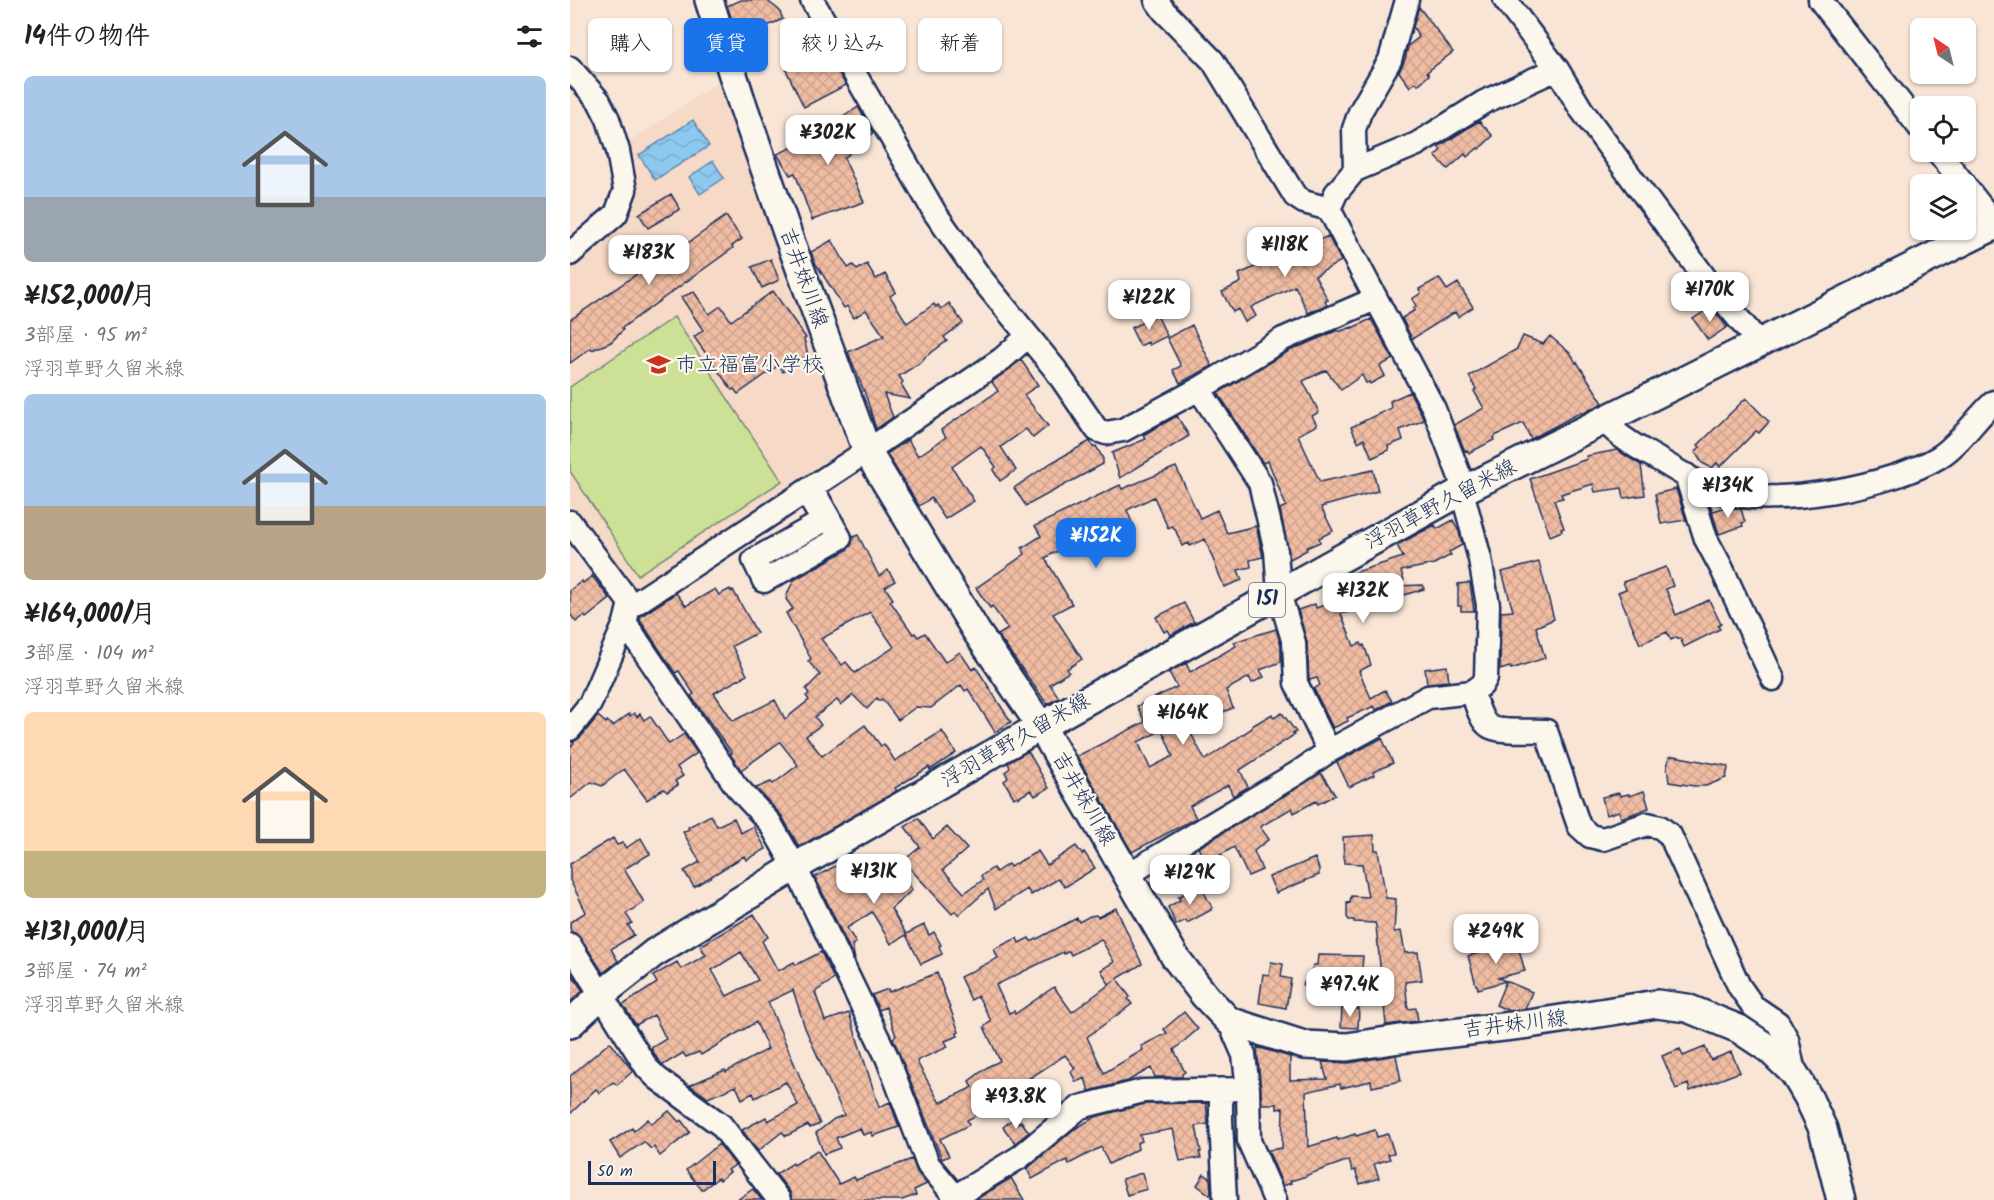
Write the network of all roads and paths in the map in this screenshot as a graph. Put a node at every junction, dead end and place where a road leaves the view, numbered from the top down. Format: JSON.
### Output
{"nodes":[{"id":1,"x":709,"y":0,"type":"edge"},
{"id":2,"x":812,"y":0,"type":"edge"},
{"id":3,"x":1156,"y":0,"type":"edge"},
{"id":4,"x":1407,"y":0,"type":"edge"},
{"id":5,"x":1505,"y":0,"type":"edge"},
{"id":6,"x":1820,"y":0,"type":"edge"},
{"id":7,"x":570,"y":68,"type":"edge"},
{"id":8,"x":1557,"y":69,"type":"junction"},
{"id":9,"x":1910,"y":115,"type":"edge"},
{"id":10,"x":1946,"y":162,"type":"edge"},
{"id":11,"x":1355,"y":170,"type":"junction"},
{"id":12,"x":1955,"y":174,"type":"edge"},
{"id":13,"x":1976,"y":201,"type":"edge"},
{"id":14,"x":1329,"y":209,"type":"junction"},
{"id":15,"x":1994,"y":225,"type":"edge"},
{"id":16,"x":570,"y":254,"type":"edge"},
{"id":17,"x":1374,"y":299,"type":"junction"},
{"id":18,"x":1028,"y":336,"type":"junction"},
{"id":19,"x":1759,"y":343,"type":"junction"},
{"id":20,"x":1199,"y":389,"type":"junction"},
{"id":21,"x":1994,"y":402,"type":"edge"},
{"id":22,"x":1604,"y":421,"type":"junction"},
{"id":23,"x":867,"y":451,"type":"junction"},
{"id":24,"x":1686,"y":476,"type":"junction"},
{"id":25,"x":1462,"y":491,"type":"junction"},
{"id":26,"x":570,"y":522,"type":"edge"},
{"id":27,"x":1279,"y":593,"type":"junction"},
{"id":28,"x":627,"y":615,"type":"junction"},
{"id":29,"x":1773,"y":679,"type":"dead end"},
{"id":30,"x":1472,"y":692,"type":"junction"},
{"id":31,"x":1041,"y":726,"type":"junction"},
{"id":32,"x":570,"y":729,"type":"edge"},
{"id":33,"x":1329,"y":751,"type":"junction"},
{"id":34,"x":795,"y":867,"type":"junction"},
{"id":35,"x":1127,"y":875,"type":"junction"},
{"id":36,"x":570,"y":945,"type":"edge"},
{"id":37,"x":602,"y":994,"type":"junction"},
{"id":38,"x":1229,"y":1021,"type":"junction"},
{"id":39,"x":570,"y":1024,"type":"edge"},
{"id":40,"x":1794,"y":1073,"type":"junction"},
{"id":41,"x":1248,"y":1089,"type":"junction"},
{"id":42,"x":1221,"y":1090,"type":"junction"},
{"id":43,"x":957,"y":1198,"type":"edge"},
{"id":44,"x":779,"y":1200,"type":"edge"},
{"id":45,"x":1225,"y":1200,"type":"edge"},
{"id":46,"x":1275,"y":1200,"type":"edge"},
{"id":47,"x":1841,"y":1200,"type":"edge"}],
"edges":[{"from":1,"to":23,"type":"main road","name":"吉井妹川線"},
{"from":2,"to":18,"type":"street"},
{"from":3,"to":14,"type":"street"},
{"from":4,"to":11,"type":"street"},
{"from":5,"to":8,"type":"street"},
{"from":6,"to":9,"type":"street"},
{"from":7,"to":16,"type":"street"},
{"from":8,"to":11,"type":"street"},
{"from":8,"to":19,"type":"street"},
{"from":10,"to":12,"type":"street"},
{"from":11,"to":14,"type":"street"},
{"from":13,"to":15,"type":"street"},
{"from":14,"to":17,"type":"street"},
{"from":15,"to":19,"type":"main road","name":"浮羽草野久留米線","number":"151"},
{"from":17,"to":20,"type":"street"},
{"from":17,"to":25,"type":"street"},
{"from":18,"to":20,"type":"street"},
{"from":18,"to":23,"type":"street"},
{"from":19,"to":22,"type":"main road","name":"浮羽草野久留米線","number":"151"},
{"from":20,"to":27,"type":"street"},
{"from":21,"to":24,"type":"street"},
{"from":22,"to":24,"type":"street"},
{"from":22,"to":25,"type":"main road","name":"浮羽草野久留米線","number":"151"},
{"from":23,"to":28,"type":"street"},
{"from":23,"to":31,"type":"main road","name":"吉井妹川線"},
{"from":24,"to":29,"type":"street"},
{"from":25,"to":27,"type":"main road","name":"浮羽草野久留米線","number":"151"},
{"from":25,"to":30,"type":"street"},
{"from":26,"to":28,"type":"street"},
{"from":27,"to":31,"type":"main road","name":"浮羽草野久留米線","number":"151"},
{"from":27,"to":33,"type":"street"},
{"from":28,"to":32,"type":"street"},
{"from":28,"to":34,"type":"street"},
{"from":30,"to":33,"type":"street"},
{"from":30,"to":40,"type":"street"},
{"from":31,"to":34,"type":"main road","name":"浮羽草野久留米線","number":"151"},
{"from":31,"to":35,"type":"main road","name":"吉井妹川線"},
{"from":33,"to":35,"type":"street"},
{"from":34,"to":37,"type":"main road","name":"浮羽草野久留米線","number":"151"},
{"from":34,"to":43,"type":"street"},
{"from":35,"to":38,"type":"main road","name":"吉井妹川線"},
{"from":36,"to":37,"type":"street"},
{"from":37,"to":39,"type":"main road","name":"浮羽草野久留米線","number":"151"},
{"from":37,"to":44,"type":"street"},
{"from":38,"to":40,"type":"main road","name":"吉井妹川線"},
{"from":38,"to":41,"type":"street"},
{"from":40,"to":47,"type":"main road","name":"吉井妹川線"},
{"from":41,"to":42,"type":"street"},
{"from":41,"to":46,"type":"street"},
{"from":42,"to":43,"type":"street"},
{"from":42,"to":45,"type":"street"}]}
